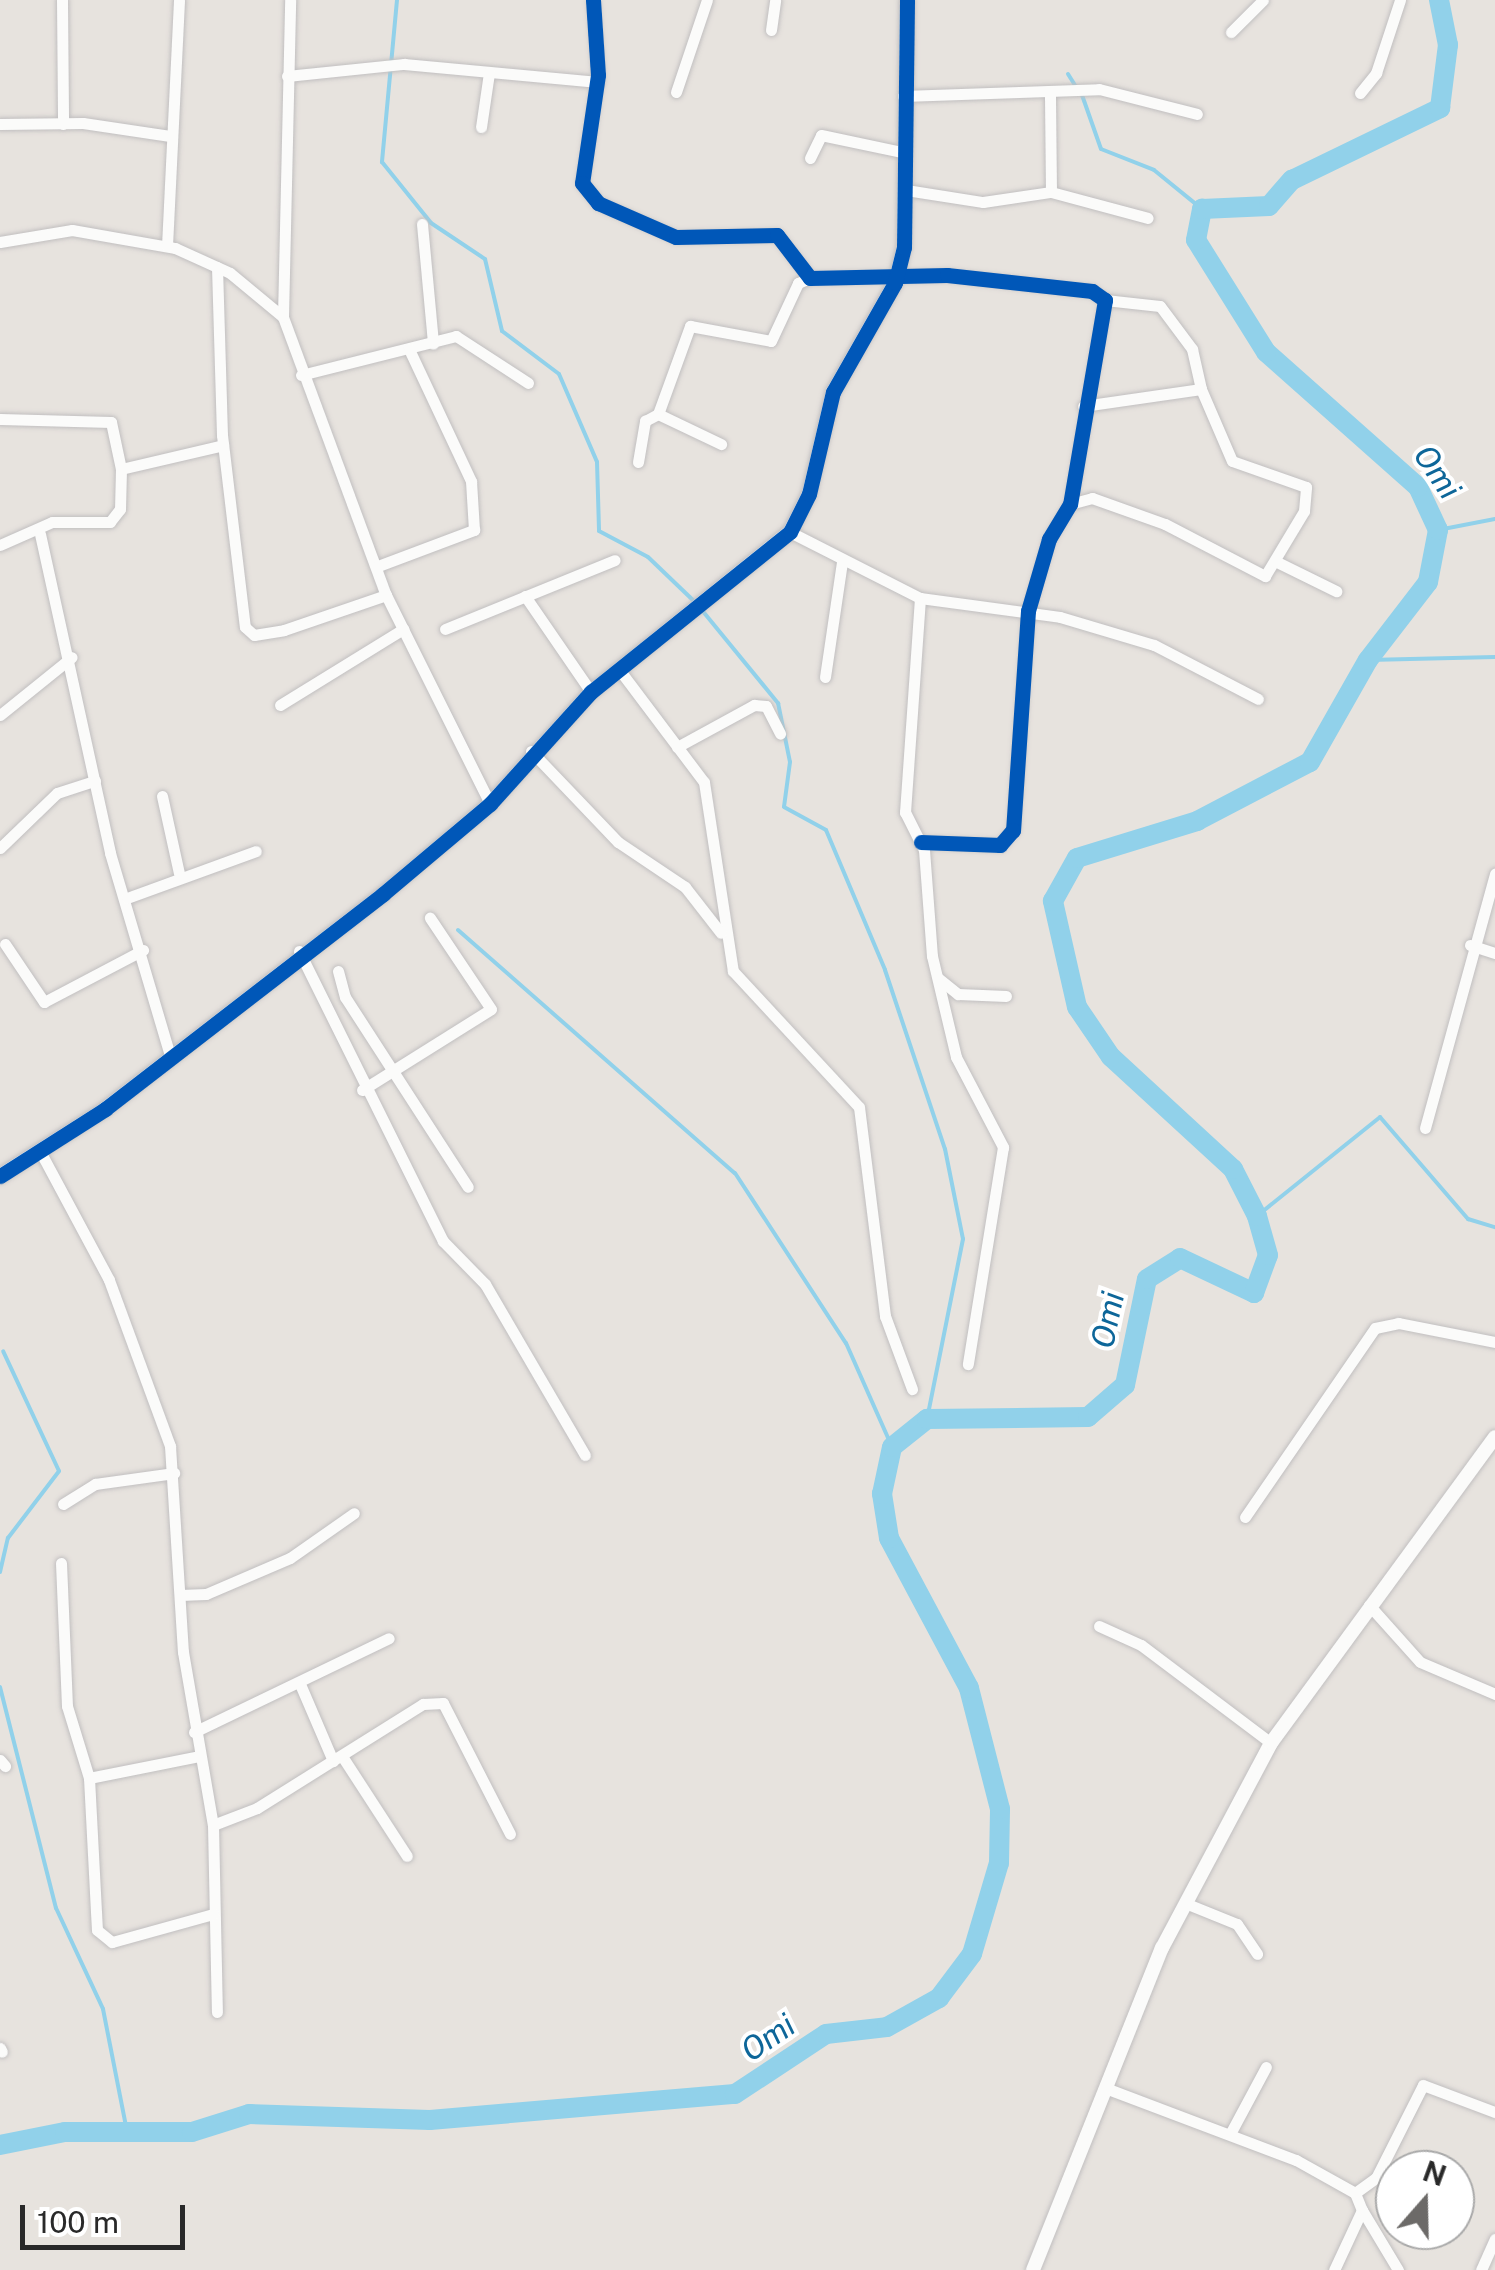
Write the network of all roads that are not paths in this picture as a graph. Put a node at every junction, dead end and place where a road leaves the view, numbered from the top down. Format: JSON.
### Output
{"nodes":[{"id":1,"x":62,"y":0,"type":"edge"},
{"id":2,"x":179,"y":0,"type":"edge"},
{"id":3,"x":290,"y":0,"type":"edge"},
{"id":4,"x":593,"y":0,"type":"edge"},
{"id":5,"x":707,"y":0,"type":"edge"},
{"id":6,"x":776,"y":0,"type":"edge"},
{"id":7,"x":908,"y":0,"type":"edge"},
{"id":8,"x":1263,"y":0,"type":"edge"},
{"id":9,"x":1400,"y":0,"type":"edge"},
{"id":10,"x":772,"y":30,"type":"dead end"},
{"id":11,"x":1231,"y":32,"type":"dead end"},
{"id":12,"x":489,"y":73,"type":"junction"},
{"id":13,"x":287,"y":76,"type":"junction"},
{"id":14,"x":598,"y":82,"type":"junction"},
{"id":15,"x":676,"y":92,"type":"dead end"},
{"id":16,"x":1360,"y":92,"type":"dead end"},
{"id":17,"x":1050,"y":94,"type":"junction"},
{"id":18,"x":903,"y":96,"type":"junction"},
{"id":19,"x":1197,"y":114,"type":"dead end"},
{"id":20,"x":0,"y":124,"type":"edge"},
{"id":21,"x":63,"y":124,"type":"junction"},
{"id":22,"x":481,"y":127,"type":"dead end"},
{"id":23,"x":170,"y":136,"type":"junction"},
{"id":24,"x":902,"y":152,"type":"junction"},
{"id":25,"x":810,"y":158,"type":"dead end"},
{"id":26,"x":906,"y":190,"type":"junction"},
{"id":27,"x":1051,"y":192,"type":"junction"},
{"id":28,"x":1148,"y":218,"type":"dead end"},
{"id":29,"x":422,"y":224,"type":"dead end"},
{"id":30,"x":0,"y":242,"type":"edge"},
{"id":31,"x":167,"y":246,"type":"junction"},
{"id":32,"x":217,"y":267,"type":"junction"},
{"id":33,"x":810,"y":278,"type":"junction"},
{"id":34,"x":895,"y":283,"type":"junction"},
{"id":35,"x":1105,"y":300,"type":"junction"},
{"id":36,"x":283,"y":318,"type":"junction"},
{"id":37,"x":432,"y":343,"type":"junction"},
{"id":38,"x":408,"y":349,"type":"junction"},
{"id":39,"x":301,"y":376,"type":"junction"},
{"id":40,"x":528,"y":383,"type":"dead end"},
{"id":41,"x":1201,"y":388,"type":"junction"},
{"id":42,"x":1083,"y":406,"type":"junction"},
{"id":43,"x":658,"y":414,"type":"junction"},
{"id":44,"x":0,"y":419,"type":"edge"},
{"id":45,"x":720,"y":444,"type":"dead end"},
{"id":46,"x":223,"y":445,"type":"junction"},
{"id":47,"x":638,"y":462,"type":"dead end"},
{"id":48,"x":121,"y":468,"type":"junction"},
{"id":49,"x":1070,"y":504,"type":"junction"},
{"id":50,"x":790,"y":532,"type":"junction"},
{"id":51,"x":40,"y":534,"type":"junction"},
{"id":52,"x":0,"y":545,"type":"edge"},
{"id":53,"x":615,"y":560,"type":"dead end"},
{"id":54,"x":842,"y":562,"type":"junction"},
{"id":55,"x":1279,"y":563,"type":"junction"},
{"id":56,"x":378,"y":566,"type":"junction"},
{"id":57,"x":1336,"y":592,"type":"dead end"},
{"id":58,"x":386,"y":596,"type":"junction"},
{"id":59,"x":525,"y":596,"type":"junction"},
{"id":60,"x":920,"y":598,"type":"junction"},
{"id":61,"x":1028,"y":612,"type":"junction"},
{"id":62,"x":403,"y":629,"type":"junction"},
{"id":63,"x":444,"y":629,"type":"dead end"},
{"id":64,"x":72,"y":657,"type":"junction"},
{"id":65,"x":618,"y":668,"type":"junction"},
{"id":66,"x":825,"y":676,"type":"dead end"},
{"id":67,"x":590,"y":692,"type":"junction"},
{"id":68,"x":1258,"y":699,"type":"dead end"},
{"id":69,"x":280,"y":705,"type":"dead end"},
{"id":70,"x":0,"y":715,"type":"edge"},
{"id":71,"x":780,"y":734,"type":"dead end"},
{"id":72,"x":678,"y":747,"type":"junction"},
{"id":73,"x":531,"y":750,"type":"junction"},
{"id":74,"x":94,"y":781,"type":"junction"},
{"id":75,"x":162,"y":796,"type":"dead end"},
{"id":76,"x":490,"y":804,"type":"junction"},
{"id":77,"x":922,"y":842,"type":"junction"},
{"id":78,"x":0,"y":848,"type":"edge"},
{"id":79,"x":256,"y":851,"type":"dead end"},
{"id":80,"x":180,"y":873,"type":"junction"},
{"id":81,"x":1495,"y":873,"type":"edge"},
{"id":82,"x":127,"y":898,"type":"junction"},
{"id":83,"x":430,"y":918,"type":"dead end"},
{"id":84,"x":721,"y":933,"type":"junction"},
{"id":85,"x":5,"y":944,"type":"dead end"},
{"id":86,"x":1470,"y":945,"type":"junction"},
{"id":87,"x":144,"y":950,"type":"junction"},
{"id":88,"x":299,"y":951,"type":"junction"},
{"id":89,"x":1495,"y":953,"type":"edge"},
{"id":90,"x":338,"y":971,"type":"dead end"},
{"id":91,"x":936,"y":974,"type":"junction"},
{"id":92,"x":1006,"y":996,"type":"dead end"},
{"id":93,"x":170,"y":1056,"type":"junction"},
{"id":94,"x":392,"y":1073,"type":"junction"},
{"id":95,"x":362,"y":1090,"type":"junction"},
{"id":96,"x":1425,"y":1128,"type":"dead end"},
{"id":97,"x":41,"y":1154,"type":"junction"},
{"id":98,"x":0,"y":1176,"type":"edge"},
{"id":99,"x":468,"y":1187,"type":"dead end"},
{"id":100,"x":1495,"y":1342,"type":"edge"},
{"id":101,"x":968,"y":1364,"type":"dead end"},
{"id":102,"x":912,"y":1389,"type":"dead end"},
{"id":103,"x":1495,"y":1437,"type":"edge"},
{"id":104,"x":585,"y":1455,"type":"dead end"},
{"id":105,"x":174,"y":1473,"type":"junction"},
{"id":106,"x":63,"y":1504,"type":"dead end"},
{"id":107,"x":354,"y":1513,"type":"dead end"},
{"id":108,"x":1245,"y":1517,"type":"dead end"},
{"id":109,"x":61,"y":1563,"type":"dead end"},
{"id":110,"x":180,"y":1595,"type":"junction"},
{"id":111,"x":1369,"y":1606,"type":"junction"},
{"id":112,"x":1099,"y":1626,"type":"dead end"},
{"id":113,"x":389,"y":1638,"type":"dead end"},
{"id":114,"x":300,"y":1684,"type":"junction"},
{"id":115,"x":1495,"y":1694,"type":"edge"},
{"id":116,"x":194,"y":1732,"type":"junction"},
{"id":117,"x":1271,"y":1743,"type":"junction"},
{"id":118,"x":199,"y":1756,"type":"junction"},
{"id":119,"x":337,"y":1758,"type":"junction"},
{"id":120,"x":90,"y":1778,"type":"junction"},
{"id":121,"x":212,"y":1825,"type":"junction"},
{"id":122,"x":510,"y":1834,"type":"dead end"},
{"id":123,"x":406,"y":1856,"type":"dead end"},
{"id":124,"x":1185,"y":1903,"type":"junction"},
{"id":125,"x":213,"y":1914,"type":"junction"},
{"id":126,"x":1257,"y":1954,"type":"dead end"},
{"id":127,"x":217,"y":2012,"type":"dead end"},
{"id":128,"x":1266,"y":2066,"type":"dead end"},
{"id":129,"x":1108,"y":2089,"type":"junction"},
{"id":130,"x":1495,"y":2112,"type":"edge"},
{"id":131,"x":1230,"y":2134,"type":"junction"},
{"id":132,"x":1354,"y":2193,"type":"junction"},
{"id":133,"x":1362,"y":2210,"type":"junction"},
{"id":134,"x":1495,"y":2239,"type":"edge"},
{"id":135,"x":1033,"y":2270,"type":"edge"},
{"id":136,"x":1334,"y":2270,"type":"edge"},
{"id":137,"x":1398,"y":2270,"type":"edge"},
{"id":138,"x":1481,"y":2270,"type":"edge"}],
"edges":[{"from":1,"to":21,"type":"street"},
{"from":2,"to":23,"type":"street"},
{"from":3,"to":13,"type":"street"},
{"from":4,"to":14,"type":"street"},
{"from":5,"to":15,"type":"street"},
{"from":6,"to":10,"type":"street"},
{"from":7,"to":18,"type":"street"},
{"from":8,"to":11,"type":"street"},
{"from":9,"to":16,"type":"street"},
{"from":12,"to":13,"type":"street"},
{"from":12,"to":14,"type":"street"},
{"from":12,"to":22,"type":"street"},
{"from":13,"to":36,"type":"street"},
{"from":14,"to":33,"type":"street"},
{"from":17,"to":18,"type":"street"},
{"from":17,"to":19,"type":"street"},
{"from":17,"to":27,"type":"street"},
{"from":18,"to":24,"type":"street"},
{"from":20,"to":21,"type":"street"},
{"from":21,"to":23,"type":"street"},
{"from":23,"to":31,"type":"street"},
{"from":24,"to":25,"type":"street"},
{"from":24,"to":26,"type":"street"},
{"from":26,"to":27,"type":"street"},
{"from":26,"to":34,"type":"street"},
{"from":27,"to":28,"type":"street"},
{"from":29,"to":37,"type":"street"},
{"from":30,"to":31,"type":"street"},
{"from":31,"to":32,"type":"street"},
{"from":32,"to":36,"type":"street"},
{"from":32,"to":46,"type":"street"},
{"from":33,"to":34,"type":"street"},
{"from":33,"to":43,"type":"street"},
{"from":34,"to":35,"type":"street"},
{"from":34,"to":50,"type":"street"},
{"from":35,"to":41,"type":"street"},
{"from":35,"to":42,"type":"street"},
{"from":36,"to":39,"type":"street"},
{"from":37,"to":38,"type":"street"},
{"from":37,"to":40,"type":"street"},
{"from":38,"to":39,"type":"street"},
{"from":38,"to":56,"type":"street"},
{"from":39,"to":56,"type":"street"},
{"from":41,"to":42,"type":"street"},
{"from":41,"to":55,"type":"street"},
{"from":42,"to":49,"type":"street"},
{"from":43,"to":45,"type":"street"},
{"from":43,"to":47,"type":"street"},
{"from":44,"to":48,"type":"street"},
{"from":46,"to":48,"type":"street"},
{"from":46,"to":58,"type":"street"},
{"from":48,"to":51,"type":"street"},
{"from":49,"to":55,"type":"street"},
{"from":49,"to":61,"type":"street"},
{"from":50,"to":54,"type":"street"},
{"from":50,"to":65,"type":"street"},
{"from":51,"to":52,"type":"street"},
{"from":51,"to":64,"type":"street"},
{"from":53,"to":59,"type":"street"},
{"from":54,"to":60,"type":"street"},
{"from":54,"to":66,"type":"street"},
{"from":55,"to":57,"type":"street"},
{"from":56,"to":58,"type":"street"},
{"from":58,"to":62,"type":"street"},
{"from":59,"to":63,"type":"street"},
{"from":59,"to":67,"type":"street"},
{"from":60,"to":61,"type":"street"},
{"from":60,"to":77,"type":"street"},
{"from":61,"to":68,"type":"street"},
{"from":61,"to":77,"type":"street"},
{"from":62,"to":69,"type":"street"},
{"from":62,"to":76,"type":"street"},
{"from":64,"to":70,"type":"street"},
{"from":64,"to":74,"type":"street"},
{"from":65,"to":67,"type":"street"},
{"from":65,"to":72,"type":"street"},
{"from":67,"to":73,"type":"street"},
{"from":71,"to":72,"type":"street"},
{"from":72,"to":84,"type":"street"},
{"from":73,"to":76,"type":"street"},
{"from":73,"to":84,"type":"street"},
{"from":74,"to":78,"type":"street"},
{"from":74,"to":82,"type":"street"},
{"from":75,"to":80,"type":"street"},
{"from":76,"to":88,"type":"street"},
{"from":77,"to":91,"type":"street"},
{"from":79,"to":80,"type":"street"},
{"from":80,"to":82,"type":"street"},
{"from":81,"to":86,"type":"street"},
{"from":82,"to":87,"type":"street"},
{"from":83,"to":94,"type":"street"},
{"from":84,"to":102,"type":"street"},
{"from":85,"to":87,"type":"street"},
{"from":86,"to":89,"type":"street"},
{"from":86,"to":96,"type":"street"},
{"from":87,"to":93,"type":"street"},
{"from":88,"to":93,"type":"street"},
{"from":88,"to":95,"type":"street"},
{"from":90,"to":94,"type":"street"},
{"from":91,"to":92,"type":"street"},
{"from":91,"to":101,"type":"street"},
{"from":93,"to":97,"type":"street"},
{"from":94,"to":95,"type":"street"},
{"from":94,"to":99,"type":"street"},
{"from":95,"to":104,"type":"street"},
{"from":97,"to":98,"type":"street"},
{"from":97,"to":105,"type":"street"},
{"from":100,"to":108,"type":"street"},
{"from":103,"to":111,"type":"street"},
{"from":105,"to":106,"type":"street"},
{"from":105,"to":110,"type":"street"},
{"from":107,"to":110,"type":"street"},
{"from":109,"to":120,"type":"street"},
{"from":110,"to":116,"type":"street"},
{"from":111,"to":115,"type":"street"},
{"from":111,"to":117,"type":"street"},
{"from":112,"to":117,"type":"street"},
{"from":113,"to":114,"type":"street"},
{"from":114,"to":116,"type":"street"},
{"from":114,"to":119,"type":"street"},
{"from":116,"to":118,"type":"street"},
{"from":117,"to":124,"type":"street"},
{"from":118,"to":120,"type":"street"},
{"from":118,"to":121,"type":"street"},
{"from":119,"to":121,"type":"street"},
{"from":119,"to":122,"type":"street"},
{"from":119,"to":123,"type":"street"},
{"from":120,"to":125,"type":"street"},
{"from":121,"to":125,"type":"street"},
{"from":124,"to":126,"type":"street"},
{"from":124,"to":129,"type":"street"},
{"from":125,"to":127,"type":"street"},
{"from":128,"to":131,"type":"street"},
{"from":129,"to":131,"type":"street"},
{"from":129,"to":135,"type":"street"},
{"from":130,"to":132,"type":"street"},
{"from":131,"to":132,"type":"street"},
{"from":132,"to":133,"type":"street"},
{"from":133,"to":136,"type":"street"},
{"from":133,"to":137,"type":"street"},
{"from":134,"to":138,"type":"street"}]}
